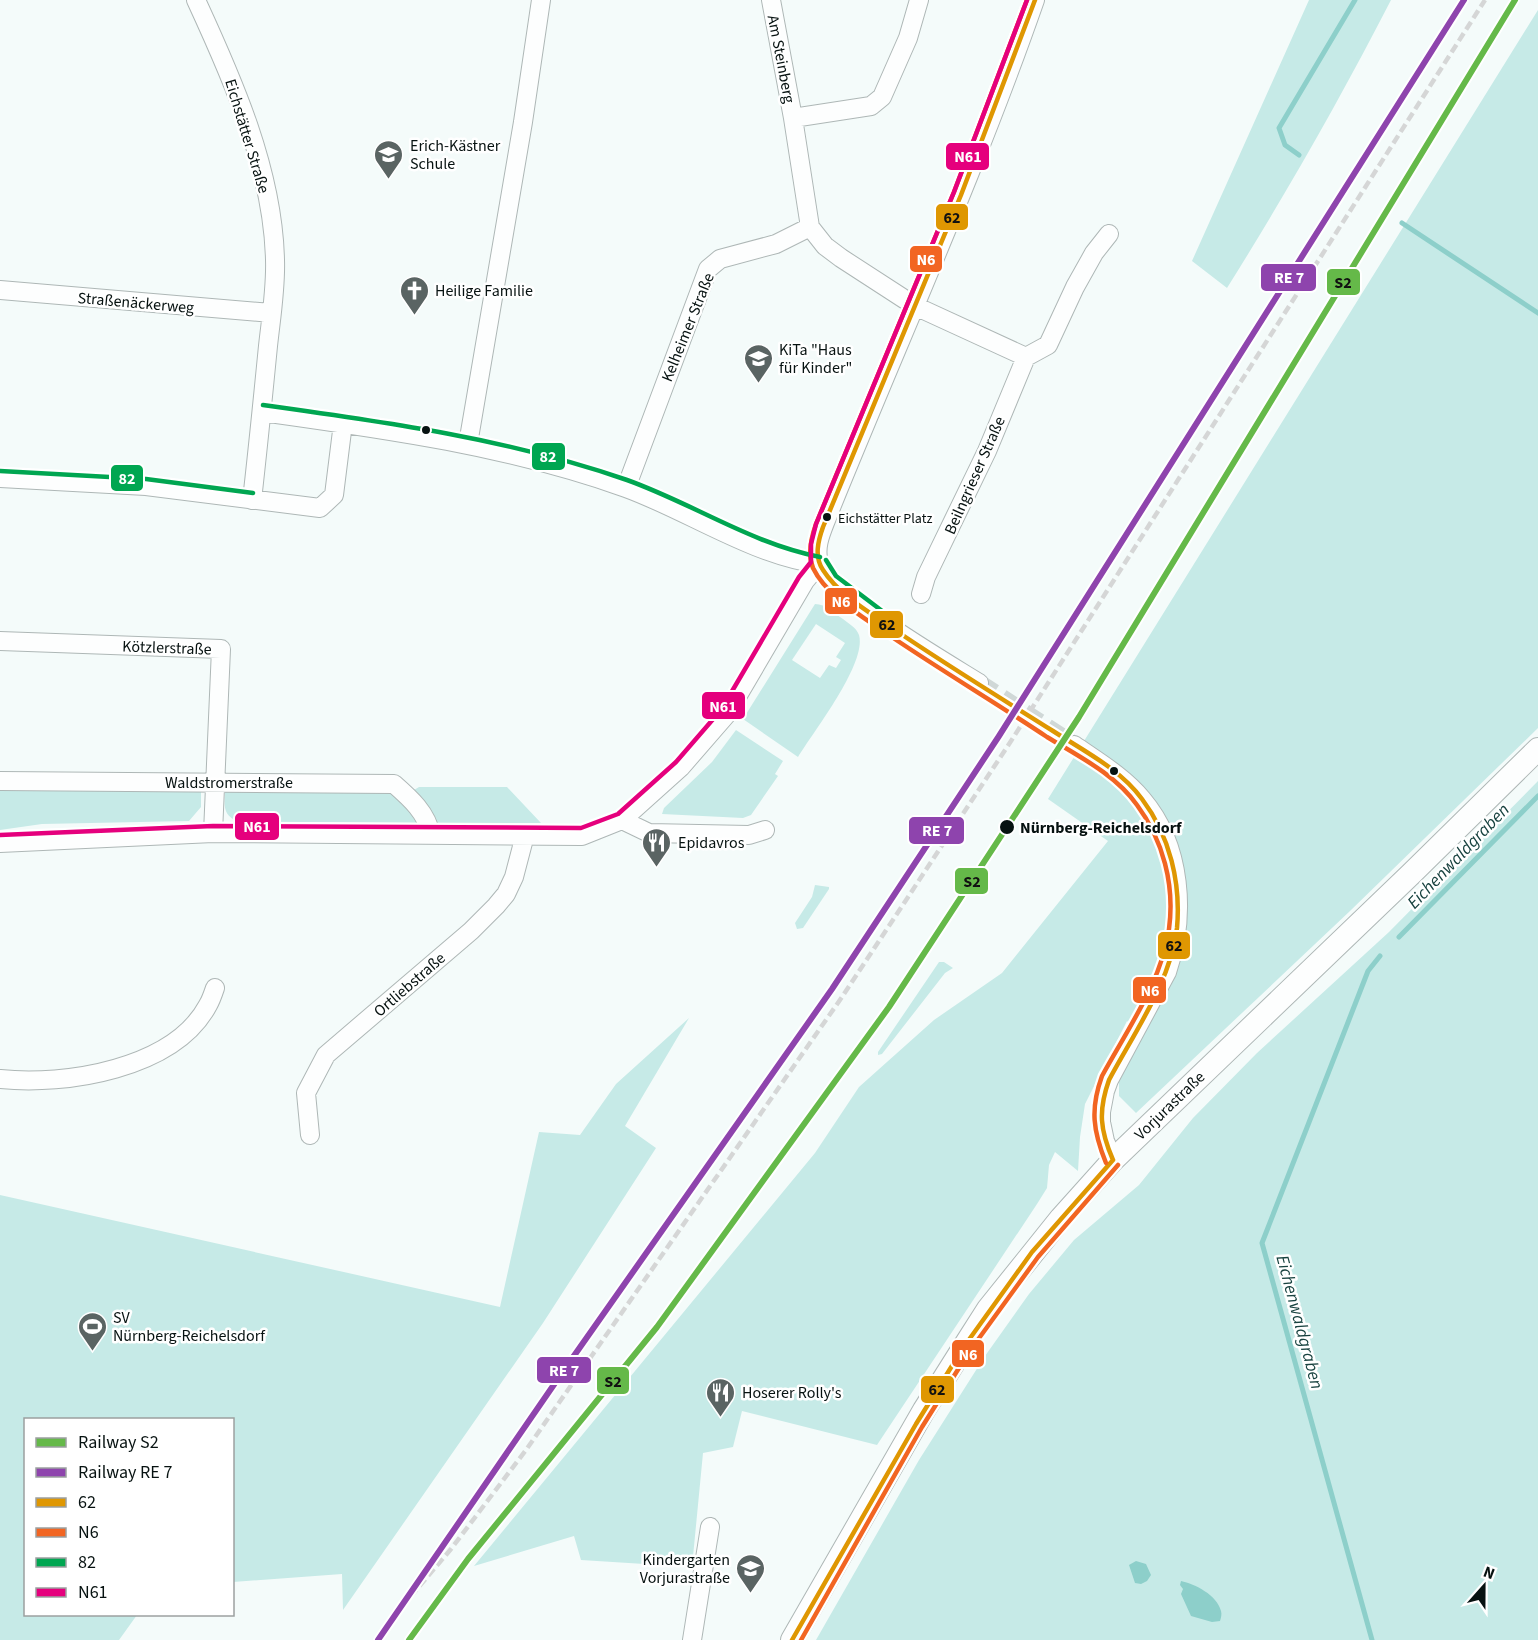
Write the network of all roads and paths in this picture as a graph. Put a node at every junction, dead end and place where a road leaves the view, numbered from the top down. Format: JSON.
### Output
{"nodes":[{"id":1,"x":196,"y":0,"type":"edge"},
{"id":2,"x":541,"y":0,"type":"edge"},
{"id":3,"x":771,"y":0,"type":"edge"},
{"id":4,"x":919,"y":0,"type":"edge"},
{"id":5,"x":1035,"y":0,"type":"edge"},
{"id":6,"x":793,"y":118,"type":"junction"},
{"id":7,"x":810,"y":227,"type":"junction"},
{"id":8,"x":1109,"y":234,"type":"dead end"},
{"id":9,"x":0,"y":290,"type":"edge"},
{"id":10,"x":915,"y":306,"type":"junction"},
{"id":11,"x":271,"y":313,"type":"junction"},
{"id":12,"x":1026,"y":357,"type":"junction"},
{"id":13,"x":262,"y":412,"type":"junction"},
{"id":14,"x":343,"y":423,"type":"junction"},
{"id":15,"x":468,"y":444,"type":"junction"},
{"id":16,"x":0,"y":478,"type":"edge"},
{"id":17,"x":626,"y":488,"type":"junction"},
{"id":18,"x":252,"y":500,"type":"junction"},
{"id":19,"x":819,"y":564,"type":"junction"},
{"id":20,"x":921,"y":594,"type":"dead end"},
{"id":21,"x":0,"y":641,"type":"edge"},
{"id":22,"x":979,"y":683,"type":"tunnel mouth"},
{"id":23,"x":1074,"y":745,"type":"tunnel mouth"},
{"id":24,"x":1538,"y":749,"type":"edge"},
{"id":25,"x":0,"y":781,"type":"edge"},
{"id":26,"x":215,"y":782,"type":"junction"},
{"id":27,"x":622,"y":820,"type":"junction"},
{"id":28,"x":765,"y":830,"type":"dead end"},
{"id":29,"x":213,"y":833,"type":"junction"},
{"id":30,"x":431,"y":835,"type":"junction"},
{"id":31,"x":525,"y":836,"type":"junction"},
{"id":32,"x":0,"y":843,"type":"edge"},
{"id":33,"x":215,"y":988,"type":"dead end"},
{"id":34,"x":0,"y":1079,"type":"edge"},
{"id":35,"x":310,"y":1135,"type":"dead end"},
{"id":36,"x":1113,"y":1160,"type":"junction"},
{"id":37,"x":710,"y":1527,"type":"dead end"},
{"id":38,"x":692,"y":1640,"type":"edge"},
{"id":39,"x":792,"y":1640,"type":"edge"}],
"edges":[{"from":1,"to":11,"type":"street","name":"Eichstätter Straße"},
{"from":2,"to":15,"type":"street"},
{"from":3,"to":6,"type":"street","name":"Am Steinberg"},
{"from":4,"to":6,"type":"street","name":"Am Steinberg"},
{"from":5,"to":10,"type":"street"},
{"from":6,"to":7,"type":"street","name":"Am Steinberg"},
{"from":7,"to":10,"type":"street"},
{"from":7,"to":17,"type":"street","name":"Kelheimer Straße"},
{"from":8,"to":12,"type":"street"},
{"from":9,"to":11,"type":"street","name":"Straßenäckerweg"},
{"from":10,"to":12,"type":"street"},
{"from":10,"to":19,"type":"street"},
{"from":11,"to":13,"type":"street"},
{"from":12,"to":20,"type":"street","name":"Beilngrieser Straße"},
{"from":13,"to":14,"type":"street"},
{"from":13,"to":18,"type":"street"},
{"from":14,"to":15,"type":"street"},
{"from":14,"to":18,"type":"street"},
{"from":15,"to":17,"type":"street"},
{"from":16,"to":18,"type":"street"},
{"from":17,"to":19,"type":"street"},
{"from":19,"to":22,"type":"street"},
{"from":19,"to":27,"type":"street"},
{"from":21,"to":26,"type":"street","name":"Kötzlerstraße"},
{"from":23,"to":36,"type":"street"},
{"from":24,"to":36,"type":"main road","name":"Vorjurastraße"},
{"from":25,"to":26,"type":"street","name":"Waldstromerstraße"},
{"from":26,"to":29,"type":"street","name":"Kötzlerstraße"},
{"from":26,"to":30,"type":"street","name":"Waldstromerstraße"},
{"from":27,"to":28,"type":"street"},
{"from":27,"to":31,"type":"street"},
{"from":29,"to":30,"type":"street"},
{"from":29,"to":32,"type":"street"},
{"from":30,"to":31,"type":"street"},
{"from":31,"to":35,"type":"street","name":"Ortliebstraße"},
{"from":33,"to":34,"type":"street"},
{"from":36,"to":39,"type":"main road","name":"Vorjurastraße"},
{"from":37,"to":38,"type":"street"}]}
